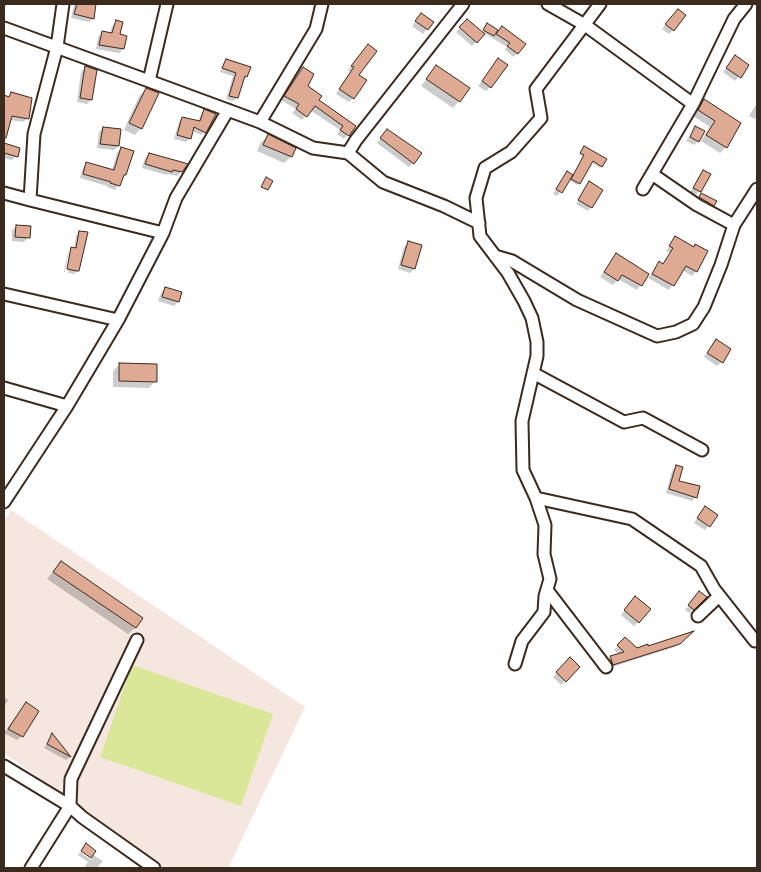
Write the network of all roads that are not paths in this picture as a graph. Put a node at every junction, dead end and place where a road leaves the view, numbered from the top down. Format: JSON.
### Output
{"nodes":[{"id":1,"x":63,"y":4,"type":"edge"},
{"id":2,"x":167,"y":4,"type":"edge"},
{"id":3,"x":322,"y":4,"type":"edge"},
{"id":4,"x":463,"y":4,"type":"edge"},
{"id":5,"x":548,"y":4,"type":"edge"},
{"id":6,"x":600,"y":4,"type":"edge"},
{"id":7,"x":746,"y":4,"type":"edge"},
{"id":8,"x":585,"y":25,"type":"junction"},
{"id":9,"x":4,"y":28,"type":"edge"},
{"id":10,"x":58,"y":47,"type":"junction"},
{"id":11,"x":149,"y":81,"type":"junction"},
{"id":12,"x":693,"y":104,"type":"junction"},
{"id":13,"x":228,"y":110,"type":"junction"},
{"id":14,"x":260,"y":122,"type":"junction"},
{"id":15,"x":348,"y":153,"type":"junction"},
{"id":16,"x":652,"y":174,"type":"junction"},
{"id":17,"x":643,"y":188,"type":"dead end"},
{"id":18,"x":757,"y":189,"type":"edge"},
{"id":19,"x":4,"y":193,"type":"edge"},
{"id":20,"x":30,"y":200,"type":"junction"},
{"id":21,"x":479,"y":223,"type":"junction"},
{"id":22,"x":734,"y":225,"type":"junction"},
{"id":23,"x":163,"y":233,"type":"junction"},
{"id":24,"x":495,"y":256,"type":"junction"},
{"id":25,"x":4,"y":294,"type":"edge"},
{"id":26,"x":118,"y":320,"type":"junction"},
{"id":27,"x":533,"y":373,"type":"junction"},
{"id":28,"x":4,"y":388,"type":"edge"},
{"id":29,"x":67,"y":406,"type":"junction"},
{"id":30,"x":702,"y":450,"type":"dead end"},
{"id":31,"x":536,"y":498,"type":"junction"},
{"id":32,"x":4,"y":502,"type":"edge"},
{"id":33,"x":547,"y":590,"type":"junction"},
{"id":34,"x":720,"y":596,"type":"junction"},
{"id":35,"x":698,"y":616,"type":"dead end"},
{"id":36,"x":137,"y":640,"type":"dead end"},
{"id":37,"x":755,"y":642,"type":"dead end"},
{"id":38,"x":516,"y":664,"type":"dead end"},
{"id":39,"x":606,"y":666,"type":"dead end"},
{"id":40,"x":4,"y":766,"type":"edge"},
{"id":41,"x":70,"y":806,"type":"junction"},
{"id":42,"x":31,"y":868,"type":"edge"},
{"id":43,"x":154,"y":868,"type":"edge"}],
"edges":[{"from":1,"to":10,"type":"street"},
{"from":2,"to":11,"type":"street"},
{"from":3,"to":14,"type":"street"},
{"from":4,"to":15,"type":"street"},
{"from":5,"to":8,"type":"street"},
{"from":6,"to":8,"type":"street"},
{"from":7,"to":12,"type":"street"},
{"from":8,"to":12,"type":"street"},
{"from":8,"to":21,"type":"street"},
{"from":9,"to":10,"type":"street"},
{"from":10,"to":11,"type":"street"},
{"from":10,"to":20,"type":"street"},
{"from":11,"to":13,"type":"street"},
{"from":12,"to":16,"type":"street"},
{"from":13,"to":14,"type":"street"},
{"from":13,"to":23,"type":"street"},
{"from":14,"to":15,"type":"street"},
{"from":15,"to":21,"type":"street"},
{"from":16,"to":17,"type":"street"},
{"from":16,"to":22,"type":"street"},
{"from":18,"to":22,"type":"street"},
{"from":19,"to":20,"type":"street"},
{"from":20,"to":23,"type":"street"},
{"from":21,"to":24,"type":"street"},
{"from":22,"to":24,"type":"street"},
{"from":23,"to":26,"type":"street"},
{"from":24,"to":27,"type":"street"},
{"from":25,"to":26,"type":"street"},
{"from":26,"to":29,"type":"street"},
{"from":27,"to":30,"type":"street"},
{"from":27,"to":31,"type":"street"},
{"from":28,"to":29,"type":"street"},
{"from":29,"to":32,"type":"street"},
{"from":31,"to":33,"type":"street"},
{"from":31,"to":34,"type":"street"},
{"from":33,"to":38,"type":"street"},
{"from":33,"to":39,"type":"street"},
{"from":34,"to":35,"type":"street"},
{"from":34,"to":37,"type":"street"},
{"from":36,"to":41,"type":"street"},
{"from":40,"to":41,"type":"street"},
{"from":41,"to":42,"type":"street"},
{"from":41,"to":43,"type":"street"}]}
